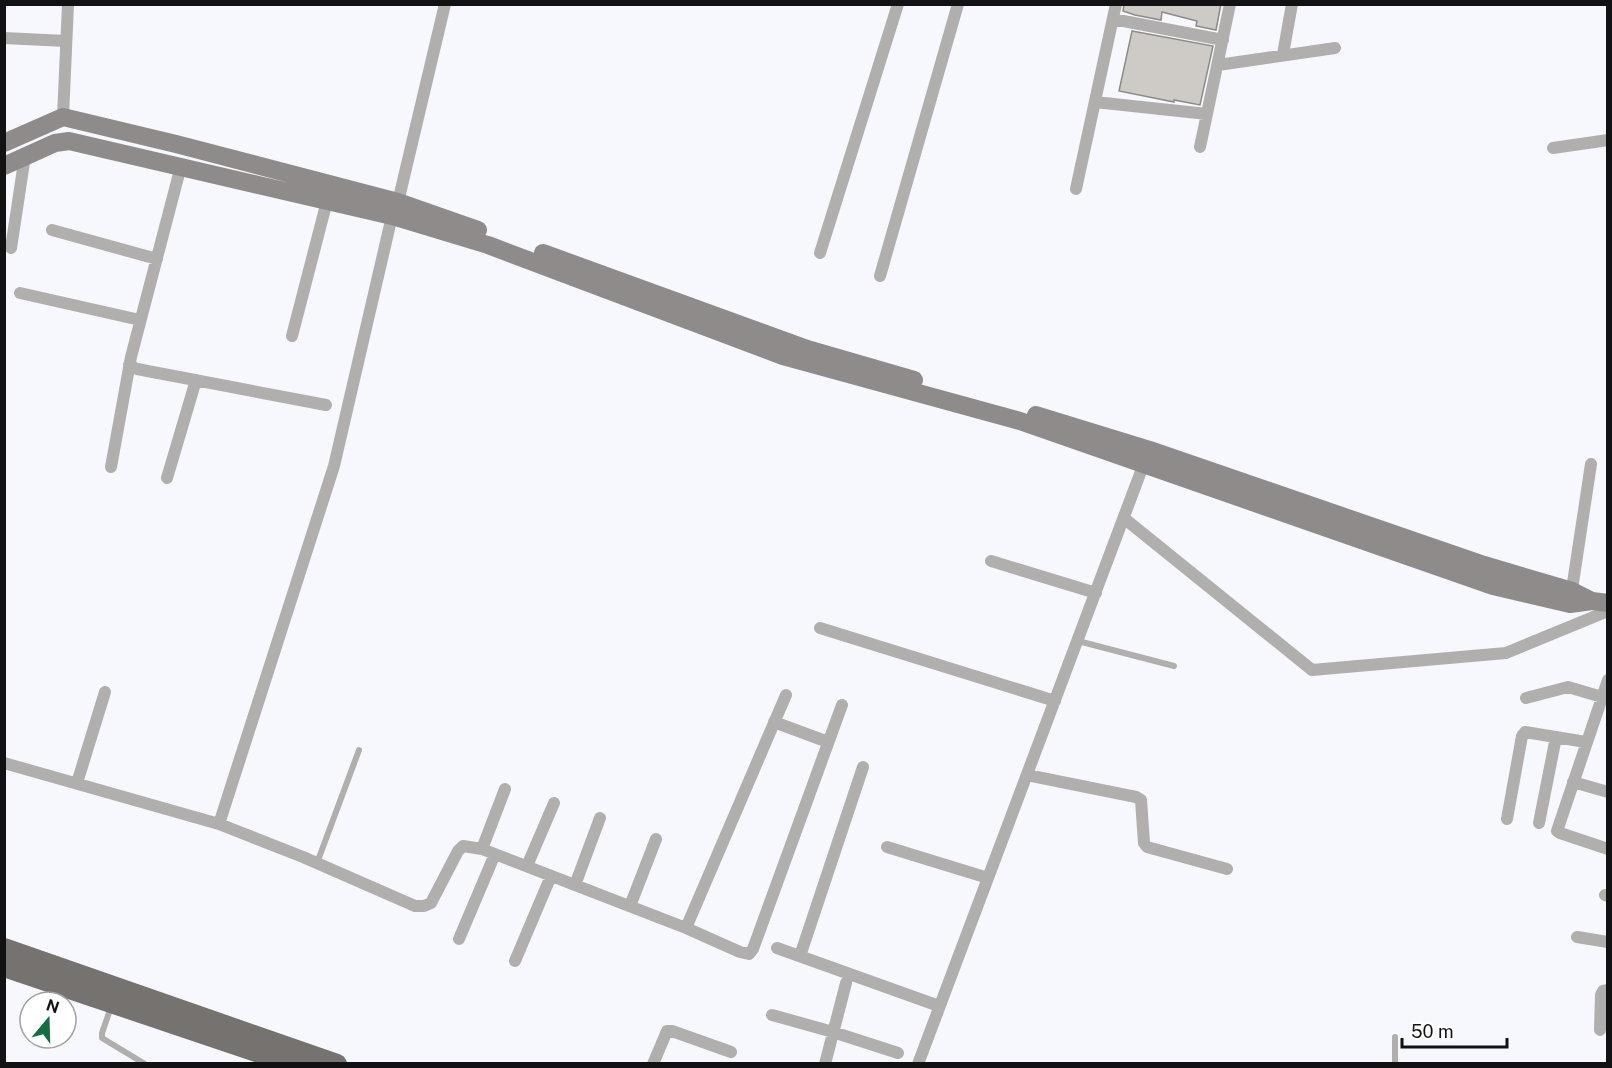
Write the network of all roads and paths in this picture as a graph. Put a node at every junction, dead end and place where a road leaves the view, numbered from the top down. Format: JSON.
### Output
{"nodes":[{"id":1,"x":68,"y":4,"type":"edge"},
{"id":2,"x":445,"y":4,"type":"edge"},
{"id":3,"x":898,"y":4,"type":"edge"},
{"id":4,"x":958,"y":4,"type":"edge"},
{"id":5,"x":1116,"y":4,"type":"edge"},
{"id":6,"x":1230,"y":4,"type":"edge"},
{"id":7,"x":1292,"y":4,"type":"edge"},
{"id":8,"x":1113,"y":19,"type":"junction"},
{"id":9,"x":4,"y":38,"type":"edge"},
{"id":10,"x":1223,"y":40,"type":"junction"},
{"id":11,"x":66,"y":41,"type":"junction"},
{"id":12,"x":1335,"y":48,"type":"dead end"},
{"id":13,"x":1283,"y":54,"type":"junction"},
{"id":14,"x":1218,"y":65,"type":"junction"},
{"id":15,"x":1095,"y":102,"type":"junction"},
{"id":16,"x":1207,"y":114,"type":"junction"},
{"id":17,"x":63,"y":117,"type":"junction"},
{"id":18,"x":1608,"y":140,"type":"edge"},
{"id":19,"x":4,"y":143,"type":"edge"},
{"id":20,"x":1200,"y":147,"type":"dead end"},
{"id":21,"x":1554,"y":148,"type":"dead end"},
{"id":22,"x":25,"y":156,"type":"junction"},
{"id":23,"x":4,"y":166,"type":"edge"},
{"id":24,"x":182,"y":166,"type":"junction"},
{"id":25,"x":1076,"y":189,"type":"dead end"},
{"id":26,"x":327,"y":201,"type":"junction"},
{"id":27,"x":395,"y":209,"type":"junction"},
{"id":28,"x":52,"y":230,"type":"dead end"},
{"id":29,"x":11,"y":248,"type":"dead end"},
{"id":30,"x":820,"y":254,"type":"dead end"},
{"id":31,"x":157,"y":259,"type":"junction"},
{"id":32,"x":880,"y":276,"type":"dead end"},
{"id":33,"x":20,"y":293,"type":"dead end"},
{"id":34,"x":140,"y":320,"type":"junction"},
{"id":35,"x":292,"y":336,"type":"dead end"},
{"id":36,"x":129,"y":365,"type":"junction"},
{"id":37,"x":196,"y":380,"type":"junction"},
{"id":38,"x":326,"y":405,"type":"dead end"},
{"id":39,"x":1147,"y":457,"type":"junction"},
{"id":40,"x":1591,"y":464,"type":"dead end"},
{"id":41,"x":111,"y":467,"type":"dead end"},
{"id":42,"x":167,"y":478,"type":"dead end"},
{"id":43,"x":1125,"y":519,"type":"junction"},
{"id":44,"x":991,"y":561,"type":"dead end"},
{"id":45,"x":1096,"y":593,"type":"junction"},
{"id":46,"x":1571,"y":597,"type":"junction"},
{"id":47,"x":1600,"y":602,"type":"edge"},
{"id":48,"x":1608,"y":611,"type":"edge"},
{"id":49,"x":820,"y":628,"type":"dead end"},
{"id":50,"x":1078,"y":641,"type":"junction"},
{"id":51,"x":1174,"y":666,"type":"dead end"},
{"id":52,"x":1608,"y":680,"type":"edge"},
{"id":53,"x":105,"y":692,"type":"dead end"},
{"id":54,"x":786,"y":695,"type":"dead end"},
{"id":55,"x":1602,"y":697,"type":"junction"},
{"id":56,"x":1526,"y":698,"type":"dead end"},
{"id":57,"x":1055,"y":701,"type":"junction"},
{"id":58,"x":842,"y":705,"type":"dead end"},
{"id":59,"x":774,"y":722,"type":"junction"},
{"id":60,"x":1556,"y":737,"type":"junction"},
{"id":61,"x":828,"y":742,"type":"junction"},
{"id":62,"x":1586,"y":742,"type":"junction"},
{"id":63,"x":359,"y":750,"type":"dead end"},
{"id":64,"x":4,"y":763,"type":"edge"},
{"id":65,"x":863,"y":767,"type":"dead end"},
{"id":66,"x":1027,"y":775,"type":"junction"},
{"id":67,"x":1573,"y":782,"type":"junction"},
{"id":68,"x":77,"y":783,"type":"junction"},
{"id":69,"x":505,"y":789,"type":"dead end"},
{"id":70,"x":1608,"y":792,"type":"edge"},
{"id":71,"x":554,"y":803,"type":"dead end"},
{"id":72,"x":600,"y":818,"type":"dead end"},
{"id":73,"x":1507,"y":819,"type":"dead end"},
{"id":74,"x":1539,"y":823,"type":"dead end"},
{"id":75,"x":219,"y":824,"type":"junction"},
{"id":76,"x":656,"y":839,"type":"dead end"},
{"id":77,"x":887,"y":847,"type":"dead end"},
{"id":78,"x":482,"y":849,"type":"junction"},
{"id":79,"x":1608,"y":849,"type":"edge"},
{"id":80,"x":495,"y":854,"type":"junction"},
{"id":81,"x":317,"y":863,"type":"junction"},
{"id":82,"x":527,"y":867,"type":"junction"},
{"id":83,"x":1227,"y":869,"type":"dead end"},
{"id":84,"x":551,"y":876,"type":"junction"},
{"id":85,"x":988,"y":878,"type":"junction"},
{"id":86,"x":575,"y":885,"type":"junction"},
{"id":87,"x":630,"y":906,"type":"junction"},
{"id":88,"x":686,"y":928,"type":"junction"},
{"id":89,"x":1577,"y":937,"type":"dead end"},
{"id":90,"x":459,"y":939,"type":"dead end"},
{"id":91,"x":1608,"y":942,"type":"edge"},
{"id":92,"x":4,"y":948,"type":"edge"},
{"id":93,"x":777,"y":948,"type":"dead end"},
{"id":94,"x":800,"y":956,"type":"junction"},
{"id":95,"x":515,"y":961,"type":"dead end"},
{"id":96,"x":4,"y":967,"type":"edge"},
{"id":97,"x":846,"y":982,"type":"dead end"},
{"id":98,"x":1608,"y":990,"type":"edge"},
{"id":99,"x":112,"y":1003,"type":"junction"},
{"id":100,"x":939,"y":1006,"type":"junction"},
{"id":101,"x":772,"y":1015,"type":"dead end"},
{"id":102,"x":1600,"y":1030,"type":"dead end"},
{"id":103,"x":833,"y":1032,"type":"junction"},
{"id":104,"x":228,"y":1033,"type":"junction"},
{"id":105,"x":1395,"y":1038,"type":"dead end"},
{"id":106,"x":731,"y":1052,"type":"dead end"},
{"id":107,"x":898,"y":1053,"type":"dead end"},
{"id":108,"x":146,"y":1064,"type":"edge"},
{"id":109,"x":292,"y":1064,"type":"edge"},
{"id":110,"x":337,"y":1064,"type":"edge"},
{"id":111,"x":653,"y":1064,"type":"edge"},
{"id":112,"x":825,"y":1064,"type":"edge"},
{"id":113,"x":918,"y":1064,"type":"edge"},
{"id":114,"x":1395,"y":1064,"type":"edge"}],
"edges":[{"from":1,"to":11,"type":"street"},
{"from":2,"to":27,"type":"street"},
{"from":3,"to":30,"type":"street"},
{"from":4,"to":32,"type":"street"},
{"from":5,"to":8,"type":"street"},
{"from":6,"to":10,"type":"street"},
{"from":7,"to":13,"type":"street"},
{"from":8,"to":10,"type":"street"},
{"from":8,"to":15,"type":"street"},
{"from":9,"to":11,"type":"street"},
{"from":10,"to":14,"type":"street"},
{"from":11,"to":17,"type":"street"},
{"from":12,"to":13,"type":"street"},
{"from":13,"to":14,"type":"street"},
{"from":14,"to":16,"type":"street"},
{"from":15,"to":16,"type":"street"},
{"from":15,"to":25,"type":"street"},
{"from":16,"to":20,"type":"street"},
{"from":17,"to":19,"type":"street"},
{"from":17,"to":27,"type":"street"},
{"from":18,"to":21,"type":"street"},
{"from":22,"to":23,"type":"street"},
{"from":22,"to":24,"type":"street"},
{"from":22,"to":29,"type":"street"},
{"from":24,"to":26,"type":"street"},
{"from":24,"to":31,"type":"street"},
{"from":26,"to":27,"type":"street"},
{"from":26,"to":35,"type":"street"},
{"from":27,"to":39,"type":"street"},
{"from":27,"to":75,"type":"street"},
{"from":28,"to":31,"type":"street"},
{"from":31,"to":34,"type":"street"},
{"from":33,"to":34,"type":"street"},
{"from":34,"to":36,"type":"street"},
{"from":36,"to":37,"type":"street"},
{"from":36,"to":41,"type":"street"},
{"from":37,"to":38,"type":"street"},
{"from":37,"to":42,"type":"street"},
{"from":39,"to":43,"type":"street"},
{"from":39,"to":46,"type":"street"},
{"from":40,"to":46,"type":"street"},
{"from":43,"to":45,"type":"street"},
{"from":43,"to":48,"type":"street"},
{"from":44,"to":45,"type":"street"},
{"from":45,"to":50,"type":"street"},
{"from":46,"to":47,"type":"street"},
{"from":49,"to":57,"type":"street"},
{"from":50,"to":51,"type":"lane"},
{"from":50,"to":57,"type":"street"},
{"from":52,"to":55,"type":"street"},
{"from":53,"to":68,"type":"street"},
{"from":54,"to":59,"type":"street"},
{"from":55,"to":56,"type":"street"},
{"from":55,"to":62,"type":"street"},
{"from":57,"to":66,"type":"street"},
{"from":58,"to":61,"type":"street"},
{"from":59,"to":61,"type":"street"},
{"from":59,"to":88,"type":"street"},
{"from":60,"to":62,"type":"street"},
{"from":60,"to":73,"type":"street"},
{"from":60,"to":74,"type":"street"},
{"from":61,"to":88,"type":"street"},
{"from":62,"to":67,"type":"street"},
{"from":63,"to":81,"type":"lane"},
{"from":64,"to":68,"type":"street"},
{"from":65,"to":94,"type":"street"},
{"from":66,"to":83,"type":"street"},
{"from":66,"to":85,"type":"street"},
{"from":67,"to":70,"type":"street"},
{"from":67,"to":79,"type":"street"},
{"from":68,"to":75,"type":"street"},
{"from":69,"to":78,"type":"street"},
{"from":71,"to":82,"type":"street"},
{"from":72,"to":86,"type":"street"},
{"from":75,"to":81,"type":"street"},
{"from":76,"to":87,"type":"street"},
{"from":77,"to":85,"type":"street"},
{"from":78,"to":80,"type":"street"},
{"from":78,"to":81,"type":"street"},
{"from":80,"to":82,"type":"street"},
{"from":80,"to":90,"type":"street"},
{"from":82,"to":84,"type":"street"},
{"from":84,"to":86,"type":"street"},
{"from":84,"to":95,"type":"street"},
{"from":85,"to":100,"type":"street"},
{"from":86,"to":87,"type":"street"},
{"from":87,"to":88,"type":"street"},
{"from":89,"to":91,"type":"street"},
{"from":92,"to":104,"type":"main road"},
{"from":93,"to":94,"type":"street"},
{"from":94,"to":100,"type":"street"},
{"from":96,"to":99,"type":"main road"},
{"from":97,"to":103,"type":"street"},
{"from":98,"to":102,"type":"street"},
{"from":99,"to":104,"type":"main road"},
{"from":99,"to":108,"type":"lane"},
{"from":100,"to":113,"type":"street"},
{"from":101,"to":103,"type":"street"},
{"from":103,"to":107,"type":"street"},
{"from":103,"to":112,"type":"street"},
{"from":104,"to":109,"type":"main road"},
{"from":104,"to":110,"type":"main road"},
{"from":105,"to":114,"type":"lane"},
{"from":106,"to":111,"type":"street"}]}
